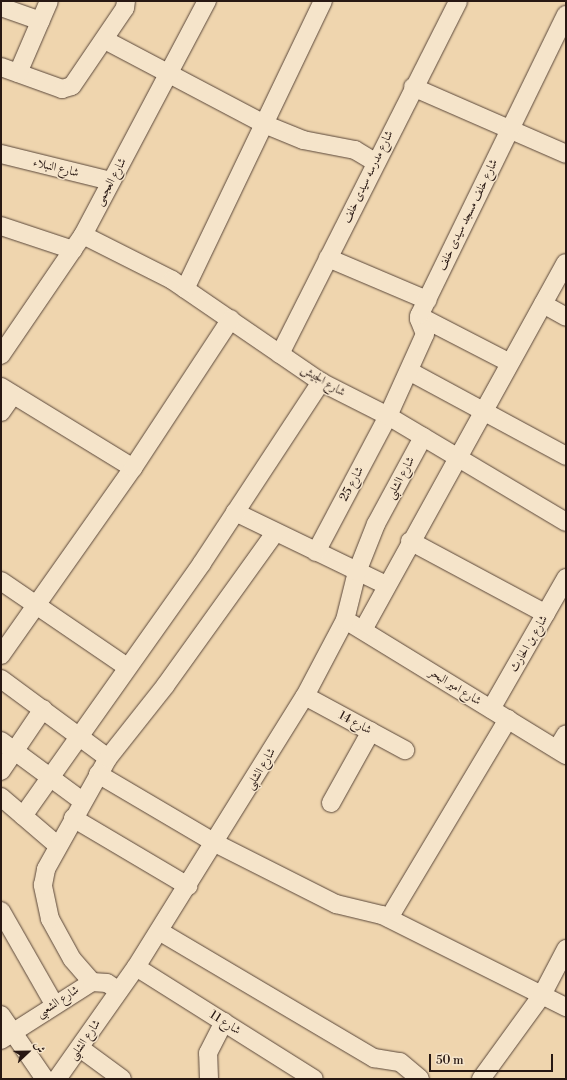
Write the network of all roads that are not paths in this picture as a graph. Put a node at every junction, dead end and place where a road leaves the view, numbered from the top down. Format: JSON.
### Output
{"nodes":[{"id":1,"x":49,"y":1,"type":"edge"},
{"id":2,"x":126,"y":1,"type":"edge"},
{"id":3,"x":207,"y":1,"type":"edge"},
{"id":4,"x":323,"y":1,"type":"edge"},
{"id":5,"x":458,"y":1,"type":"edge"},
{"id":6,"x":1,"y":7,"type":"edge"},
{"id":7,"x":566,"y":15,"type":"edge"},
{"id":8,"x":41,"y":20,"type":"junction"},
{"id":9,"x":105,"y":40,"type":"junction"},
{"id":10,"x":1,"y":68,"type":"edge"},
{"id":11,"x":171,"y":73,"type":"junction"},
{"id":12,"x":18,"y":74,"type":"junction"},
{"id":13,"x":413,"y":86,"type":"junction"},
{"id":14,"x":264,"y":124,"type":"junction"},
{"id":15,"x":510,"y":130,"type":"junction"},
{"id":16,"x":1,"y":154,"type":"edge"},
{"id":17,"x":566,"y":154,"type":"edge"},
{"id":18,"x":375,"y":162,"type":"junction"},
{"id":19,"x":112,"y":181,"type":"junction"},
{"id":20,"x":1,"y":226,"type":"edge"},
{"id":21,"x":83,"y":235,"type":"junction"},
{"id":22,"x":73,"y":250,"type":"junction"},
{"id":23,"x":328,"y":258,"type":"junction"},
{"id":24,"x":566,"y":263,"type":"edge"},
{"id":25,"x":185,"y":289,"type":"junction"},
{"id":26,"x":427,"y":300,"type":"junction"},
{"id":27,"x":543,"y":304,"type":"junction"},
{"id":28,"x":419,"y":316,"type":"junction"},
{"id":29,"x":566,"y":317,"type":"edge"},
{"id":30,"x":231,"y":319,"type":"junction"},
{"id":31,"x":280,"y":354,"type":"junction"},
{"id":32,"x":1,"y":355,"type":"edge"},
{"id":33,"x":510,"y":363,"type":"junction"},
{"id":34,"x":409,"y":371,"type":"junction"},
{"id":35,"x":321,"y":382,"type":"junction"},
{"id":36,"x":7,"y":391,"type":"edge"},
{"id":37,"x":484,"y":411,"type":"junction"},
{"id":38,"x":1,"y":412,"type":"edge"},
{"id":39,"x":388,"y":416,"type":"junction"},
{"id":40,"x":423,"y":437,"type":"junction"},
{"id":41,"x":566,"y":456,"type":"edge"},
{"id":42,"x":459,"y":458,"type":"junction"},
{"id":43,"x":134,"y":468,"type":"junction"},
{"id":44,"x":236,"y":512,"type":"junction"},
{"id":45,"x":566,"y":522,"type":"edge"},
{"id":46,"x":275,"y":532,"type":"junction"},
{"id":47,"x":410,"y":541,"type":"junction"},
{"id":48,"x":316,"y":552,"type":"junction"},
{"id":49,"x":357,"y":572,"type":"junction"},
{"id":50,"x":566,"y":578,"type":"edge"},
{"id":51,"x":1,"y":581,"type":"edge"},
{"id":52,"x":386,"y":585,"type":"junction"},
{"id":53,"x":35,"y":607,"type":"junction"},
{"id":54,"x":546,"y":614,"type":"junction"},
{"id":55,"x":345,"y":620,"type":"junction"},
{"id":56,"x":363,"y":630,"type":"junction"},
{"id":57,"x":1,"y":655,"type":"edge"},
{"id":58,"x":128,"y":667,"type":"junction"},
{"id":59,"x":1,"y":679,"type":"edge"},
{"id":60,"x":305,"y":696,"type":"junction"},
{"id":61,"x":43,"y":709,"type":"junction"},
{"id":62,"x":491,"y":709,"type":"junction"},
{"id":63,"x":508,"y":719,"type":"junction"},
{"id":64,"x":371,"y":731,"type":"junction"},
{"id":65,"x":78,"y":735,"type":"junction"},
{"id":66,"x":8,"y":746,"type":"edge"},
{"id":67,"x":563,"y":746,"type":"edge"},
{"id":68,"x":405,"y":750,"type":"dead end"},
{"id":69,"x":108,"y":758,"type":"junction"},
{"id":70,"x":1,"y":772,"type":"edge"},
{"id":71,"x":98,"y":774,"type":"junction"},
{"id":72,"x":48,"y":776,"type":"junction"},
{"id":73,"x":2,"y":801,"type":"edge"},
{"id":74,"x":82,"y":801,"type":"junction"},
{"id":75,"x":331,"y":803,"type":"dead end"},
{"id":76,"x":23,"y":816,"type":"junction"},
{"id":77,"x":72,"y":818,"type":"junction"},
{"id":78,"x":215,"y":843,"type":"junction"},
{"id":79,"x":57,"y":845,"type":"junction"},
{"id":80,"x":188,"y":886,"type":"junction"},
{"id":81,"x":1,"y":912,"type":"edge"},
{"id":82,"x":388,"y":918,"type":"junction"},
{"id":83,"x":159,"y":931,"type":"junction"},
{"id":84,"x":566,"y":949,"type":"edge"},
{"id":85,"x":136,"y":967,"type":"junction"},
{"id":86,"x":92,"y":982,"type":"junction"},
{"id":87,"x":119,"y":991,"type":"junction"},
{"id":88,"x":542,"y":995,"type":"junction"},
{"id":89,"x":54,"y":1004,"type":"junction"},
{"id":90,"x":566,"y":1006,"type":"edge"},
{"id":91,"x":1,"y":1015,"type":"edge"},
{"id":92,"x":224,"y":1022,"type":"junction"},
{"id":93,"x":7,"y":1036,"type":"edge"},
{"id":94,"x":80,"y":1048,"type":"junction"},
{"id":95,"x":45,"y":1079,"type":"edge"},
{"id":96,"x":57,"y":1079,"type":"edge"},
{"id":97,"x":122,"y":1079,"type":"edge"},
{"id":98,"x":208,"y":1079,"type":"edge"},
{"id":99,"x":314,"y":1079,"type":"edge"},
{"id":100,"x":420,"y":1079,"type":"edge"},
{"id":101,"x":482,"y":1079,"type":"edge"}],
"edges":[{"from":1,"to":8,"type":"street"},
{"from":2,"to":9,"type":"street"},
{"from":3,"to":11,"type":"street","name":"شارع العجمى"},
{"from":4,"to":14,"type":"street"},
{"from":5,"to":13,"type":"street","name":"شارع مدرسه سيدى خلف"},
{"from":6,"to":8,"type":"street"},
{"from":7,"to":15,"type":"street","name":"شارع خلف مسجد سيدى خلف"},
{"from":8,"to":12,"type":"street"},
{"from":9,"to":11,"type":"street"},
{"from":9,"to":12,"type":"street"},
{"from":10,"to":12,"type":"street"},
{"from":11,"to":14,"type":"street"},
{"from":11,"to":19,"type":"street","name":"شارع العجمى"},
{"from":13,"to":15,"type":"street"},
{"from":13,"to":18,"type":"street","name":"شارع مدرسه سيدى خلف"},
{"from":14,"to":18,"type":"street"},
{"from":14,"to":25,"type":"street"},
{"from":15,"to":17,"type":"street"},
{"from":15,"to":26,"type":"street","name":"شارع خلف مسجد سيدى خلف"},
{"from":16,"to":19,"type":"street","name":"شارع النبلاء"},
{"from":18,"to":23,"type":"street","name":"شارع مدرسه سيدى خلف"},
{"from":19,"to":21,"type":"street","name":"شارع العجمى"},
{"from":20,"to":22,"type":"street"},
{"from":21,"to":22,"type":"street","name":"شارع العجمى"},
{"from":21,"to":25,"type":"street","name":"شارع الجيش"},
{"from":22,"to":32,"type":"street","name":"شارع العجمى"},
{"from":23,"to":26,"type":"street"},
{"from":23,"to":31,"type":"street","name":"شارع مدرسه سيدى خلف"},
{"from":24,"to":27,"type":"street"},
{"from":25,"to":30,"type":"street","name":"شارع الجيش"},
{"from":26,"to":28,"type":"street","name":"شارع خلف مسجد سيدى خلف"},
{"from":27,"to":29,"type":"street"},
{"from":27,"to":33,"type":"street"},
{"from":28,"to":33,"type":"street"},
{"from":28,"to":34,"type":"street"},
{"from":30,"to":31,"type":"street","name":"شارع الجيش"},
{"from":30,"to":43,"type":"street"},
{"from":31,"to":35,"type":"street","name":"شارع الجيش"},
{"from":33,"to":37,"type":"street"},
{"from":34,"to":37,"type":"street"},
{"from":34,"to":39,"type":"street"},
{"from":35,"to":39,"type":"street","name":"شارع الجيش"},
{"from":35,"to":44,"type":"street"},
{"from":36,"to":38,"type":"street"},
{"from":36,"to":43,"type":"street"},
{"from":37,"to":41,"type":"street"},
{"from":37,"to":42,"type":"street"},
{"from":39,"to":40,"type":"street","name":"شارع الجيش"},
{"from":39,"to":48,"type":"street","name":"شارع 25"},
{"from":40,"to":42,"type":"street","name":"شارع الجيش"},
{"from":40,"to":49,"type":"street","name":"شارع الشلبى"},
{"from":42,"to":45,"type":"street","name":"شارع الجيش"},
{"from":42,"to":47,"type":"street"},
{"from":43,"to":53,"type":"street"},
{"from":44,"to":46,"type":"street"},
{"from":44,"to":58,"type":"street"},
{"from":46,"to":48,"type":"street"},
{"from":46,"to":69,"type":"street"},
{"from":47,"to":52,"type":"street"},
{"from":47,"to":54,"type":"street"},
{"from":48,"to":49,"type":"street"},
{"from":49,"to":52,"type":"street"},
{"from":49,"to":55,"type":"street","name":"شارع الشلبى"},
{"from":50,"to":54,"type":"street","name":"شارع بن الحارث"},
{"from":51,"to":53,"type":"street"},
{"from":52,"to":56,"type":"street"},
{"from":53,"to":57,"type":"street"},
{"from":53,"to":58,"type":"street"},
{"from":54,"to":62,"type":"street","name":"شارع بن الحارث"},
{"from":55,"to":56,"type":"street","name":"شارع امير البحر"},
{"from":55,"to":60,"type":"street","name":"شارع الشلبى"},
{"from":56,"to":62,"type":"street","name":"شارع امير البحر"},
{"from":58,"to":65,"type":"street"},
{"from":59,"to":61,"type":"street"},
{"from":60,"to":64,"type":"street","name":"شارع 14"},
{"from":60,"to":78,"type":"street","name":"شارع الشلبى"},
{"from":61,"to":65,"type":"street"},
{"from":61,"to":66,"type":"street"},
{"from":62,"to":63,"type":"street","name":"شارع امير البحر"},
{"from":63,"to":67,"type":"street","name":"شارع امير البحر"},
{"from":63,"to":82,"type":"street"},
{"from":64,"to":68,"type":"street","name":"شارع 14"},
{"from":64,"to":75,"type":"street"},
{"from":65,"to":69,"type":"street"},
{"from":65,"to":72,"type":"street"},
{"from":66,"to":70,"type":"street"},
{"from":66,"to":72,"type":"street"},
{"from":69,"to":71,"type":"street"},
{"from":71,"to":74,"type":"street"},
{"from":71,"to":78,"type":"street"},
{"from":72,"to":74,"type":"street"},
{"from":72,"to":76,"type":"street"},
{"from":73,"to":76,"type":"street"},
{"from":74,"to":77,"type":"street"},
{"from":76,"to":79,"type":"street"},
{"from":77,"to":79,"type":"street"},
{"from":77,"to":80,"type":"street"},
{"from":78,"to":80,"type":"street","name":"شارع الشلبى"},
{"from":78,"to":82,"type":"street"},
{"from":79,"to":86,"type":"street"},
{"from":80,"to":83,"type":"street","name":"شارع الشلبى"},
{"from":81,"to":89,"type":"street"},
{"from":82,"to":88,"type":"street"},
{"from":83,"to":85,"type":"street","name":"شارع الشلبى"},
{"from":83,"to":100,"type":"street"},
{"from":84,"to":88,"type":"street"},
{"from":85,"to":87,"type":"street","name":"شارع الشلبى"},
{"from":85,"to":92,"type":"street","name":"شارع 11"},
{"from":86,"to":87,"type":"street","name":"شارع الشعبى"},
{"from":86,"to":89,"type":"street","name":"شارع الشعبى"},
{"from":87,"to":94,"type":"street","name":"شارع الشلبى"},
{"from":88,"to":90,"type":"street"},
{"from":88,"to":101,"type":"street"},
{"from":89,"to":93,"type":"street","name":"شارع الشعبى"},
{"from":91,"to":93,"type":"street"},
{"from":92,"to":98,"type":"street"},
{"from":92,"to":99,"type":"street","name":"شارع 11"},
{"from":93,"to":95,"type":"street"},
{"from":94,"to":96,"type":"street","name":"شارع الشلبى"},
{"from":94,"to":97,"type":"street"}]}
